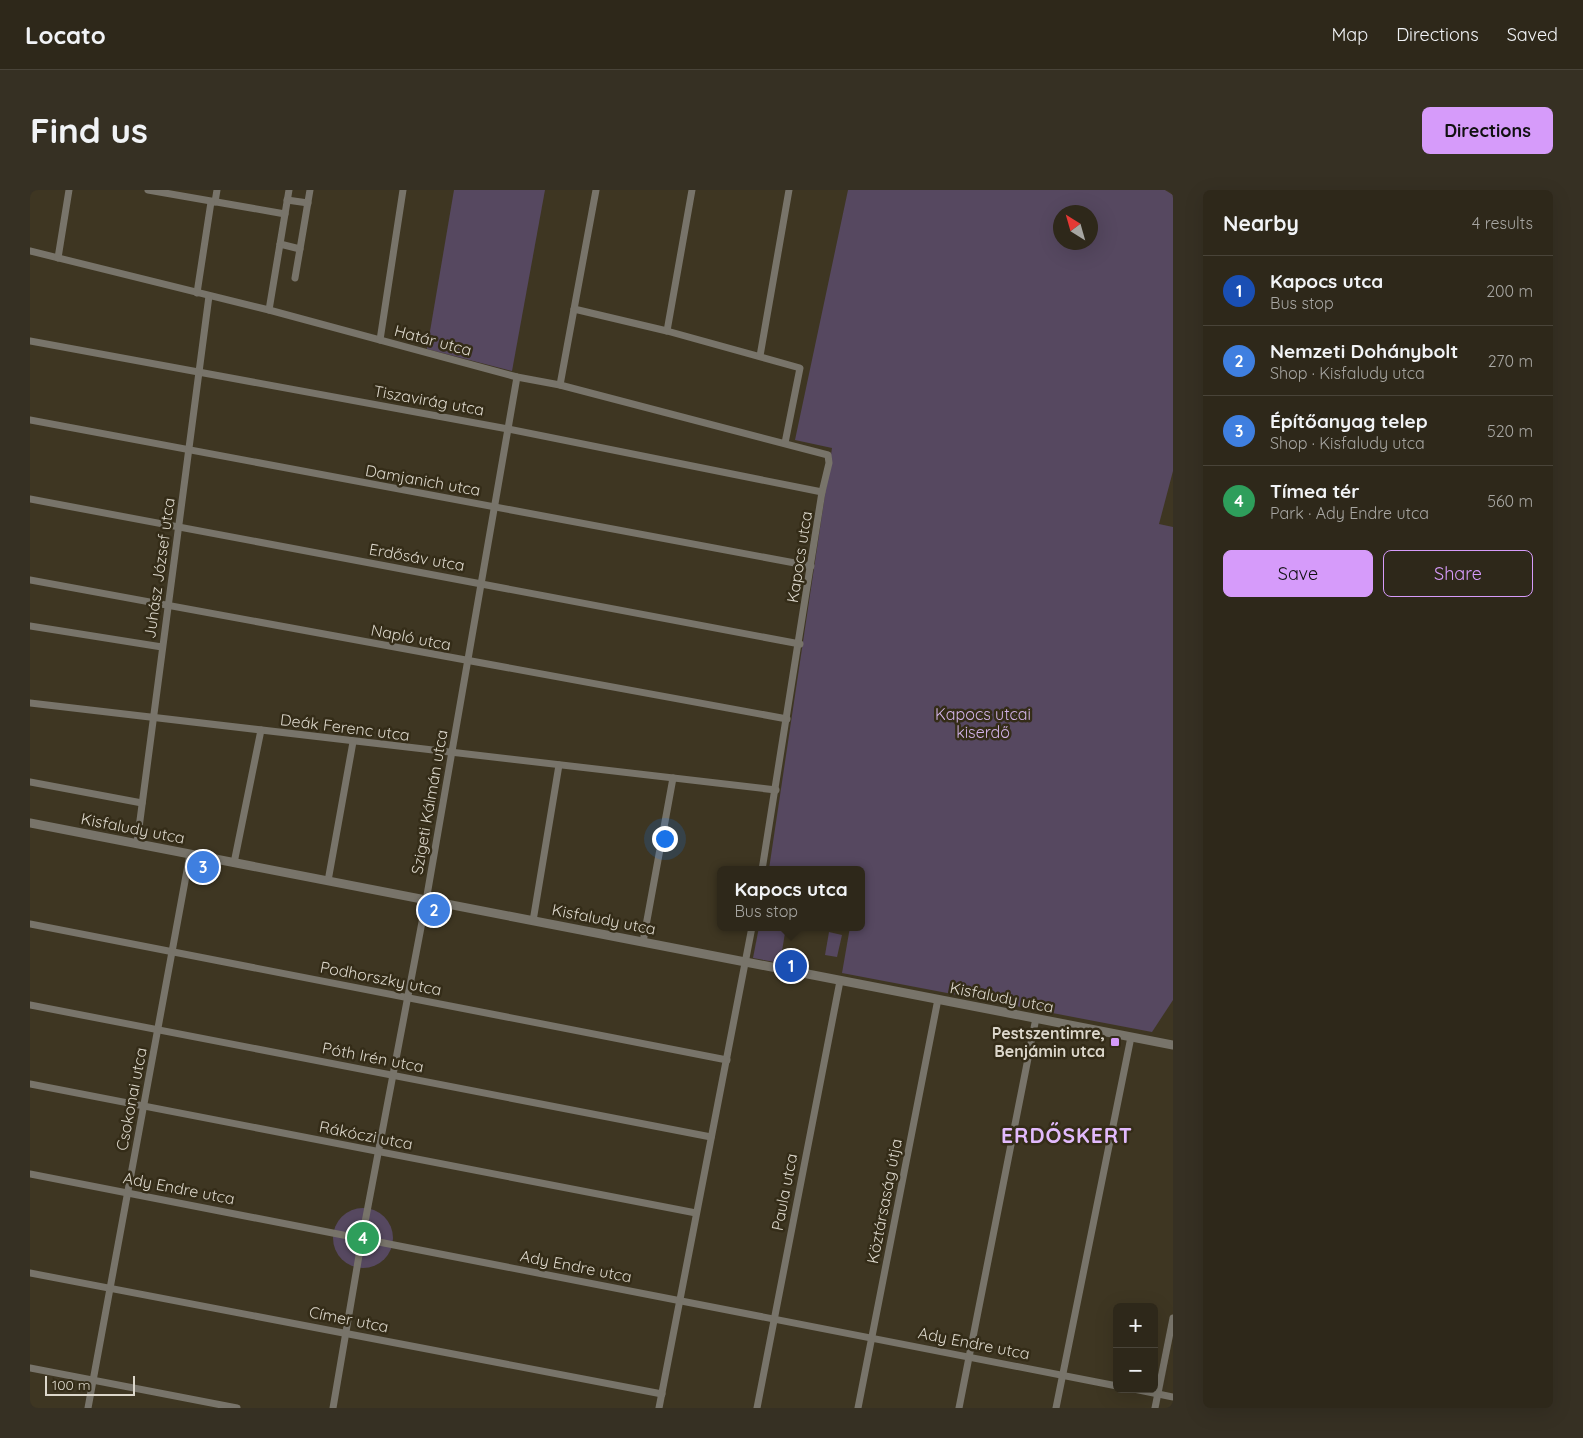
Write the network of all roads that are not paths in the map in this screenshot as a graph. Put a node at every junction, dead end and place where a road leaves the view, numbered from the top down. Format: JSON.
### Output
{"nodes":[{"id":1,"x":69,"y":190,"type":"edge"},
{"id":2,"x":148,"y":190,"type":"edge"},
{"id":3,"x":217,"y":190,"type":"edge"},
{"id":4,"x":288,"y":190,"type":"edge"},
{"id":5,"x":310,"y":190,"type":"edge"},
{"id":6,"x":403,"y":190,"type":"edge"},
{"id":7,"x":596,"y":190,"type":"edge"},
{"id":8,"x":692,"y":190,"type":"edge"},
{"id":9,"x":789,"y":190,"type":"edge"},
{"id":10,"x":287,"y":200,"type":"junction"},
{"id":11,"x":213,"y":202,"type":"junction"},
{"id":12,"x":308,"y":203,"type":"junction"},
{"id":13,"x":285,"y":214,"type":"junction"},
{"id":14,"x":280,"y":244,"type":"junction"},
{"id":15,"x":300,"y":249,"type":"junction"},
{"id":16,"x":30,"y":251,"type":"edge"},
{"id":17,"x":58,"y":258,"type":"junction"},
{"id":18,"x":295,"y":278,"type":"dead end"},
{"id":19,"x":197,"y":293,"type":"junction"},
{"id":20,"x":209,"y":296,"type":"junction"},
{"id":21,"x":574,"y":309,"type":"junction"},
{"id":22,"x":268,"y":310,"type":"junction"},
{"id":23,"x":667,"y":331,"type":"junction"},
{"id":24,"x":380,"y":340,"type":"junction"},
{"id":25,"x":30,"y":341,"type":"edge"},
{"id":26,"x":760,"y":356,"type":"junction"},
{"id":27,"x":198,"y":373,"type":"junction"},
{"id":28,"x":517,"y":377,"type":"junction"},
{"id":29,"x":560,"y":385,"type":"junction"},
{"id":30,"x":30,"y":420,"type":"edge"},
{"id":31,"x":508,"y":428,"type":"junction"},
{"id":32,"x":785,"y":443,"type":"junction"},
{"id":33,"x":188,"y":451,"type":"junction"},
{"id":34,"x":828,"y":455,"type":"joint"},
{"id":35,"x":822,"y":492,"type":"junction"},
{"id":36,"x":30,"y":499,"type":"edge"},
{"id":37,"x":495,"y":507,"type":"junction"},
{"id":38,"x":178,"y":527,"type":"junction"},
{"id":39,"x":811,"y":566,"type":"junction"},
{"id":40,"x":30,"y":580,"type":"edge"},
{"id":41,"x":480,"y":583,"type":"junction"},
{"id":42,"x":167,"y":605,"type":"junction"},
{"id":43,"x":30,"y":626,"type":"edge"},
{"id":44,"x":800,"y":644,"type":"junction"},
{"id":45,"x":162,"y":647,"type":"junction"},
{"id":46,"x":467,"y":661,"type":"junction"},
{"id":47,"x":30,"y":703,"type":"edge"},
{"id":48,"x":153,"y":718,"type":"junction"},
{"id":49,"x":787,"y":719,"type":"junction"},
{"id":50,"x":261,"y":730,"type":"junction"},
{"id":51,"x":353,"y":742,"type":"junction"},
{"id":52,"x":451,"y":753,"type":"junction"},
{"id":53,"x":559,"y":765,"type":"junction"},
{"id":54,"x":673,"y":778,"type":"junction"},
{"id":55,"x":30,"y":782,"type":"edge"},
{"id":56,"x":776,"y":790,"type":"junction"},
{"id":57,"x":142,"y":804,"type":"junction"},
{"id":58,"x":30,"y":823,"type":"edge"},
{"id":59,"x":137,"y":843,"type":"junction"},
{"id":60,"x":190,"y":854,"type":"junction"},
{"id":61,"x":234,"y":863,"type":"junction"},
{"id":62,"x":763,"y":866,"type":"edge"},
{"id":63,"x":328,"y":880,"type":"junction"},
{"id":64,"x":426,"y":901,"type":"junction"},
{"id":65,"x":533,"y":921,"type":"junction"},
{"id":66,"x":30,"y":924,"type":"edge"},
{"id":67,"x":751,"y":931,"type":"edge"},
{"id":68,"x":643,"y":942,"type":"junction"},
{"id":69,"x":172,"y":952,"type":"junction"},
{"id":70,"x":746,"y":962,"type":"junction"},
{"id":71,"x":840,"y":981,"type":"junction"},
{"id":72,"x":406,"y":997,"type":"junction"},
{"id":73,"x":938,"y":999,"type":"junction"},
{"id":74,"x":30,"y":1005,"type":"edge"},
{"id":75,"x":1036,"y":1018,"type":"junction"},
{"id":76,"x":158,"y":1030,"type":"junction"},
{"id":77,"x":1131,"y":1037,"type":"junction"},
{"id":78,"x":1173,"y":1045,"type":"edge"},
{"id":79,"x":727,"y":1060,"type":"junction"},
{"id":80,"x":393,"y":1075,"type":"junction"},
{"id":81,"x":30,"y":1084,"type":"edge"},
{"id":82,"x":143,"y":1106,"type":"junction"},
{"id":83,"x":711,"y":1137,"type":"junction"},
{"id":84,"x":378,"y":1151,"type":"junction"},
{"id":85,"x":30,"y":1174,"type":"edge"},
{"id":86,"x":127,"y":1192,"type":"junction"},
{"id":87,"x":696,"y":1213,"type":"junction"},
{"id":88,"x":362,"y":1238,"type":"junction"},
{"id":89,"x":30,"y":1273,"type":"edge"},
{"id":90,"x":110,"y":1289,"type":"junction"},
{"id":91,"x":679,"y":1300,"type":"junction"},
{"id":92,"x":774,"y":1318,"type":"junction"},
{"id":93,"x":1173,"y":1318,"type":"edge"},
{"id":94,"x":347,"y":1333,"type":"junction"},
{"id":95,"x":871,"y":1337,"type":"junction"},
{"id":96,"x":969,"y":1356,"type":"junction"},
{"id":97,"x":30,"y":1368,"type":"edge"},
{"id":98,"x":1062,"y":1375,"type":"junction"},
{"id":99,"x":93,"y":1380,"type":"junction"},
{"id":100,"x":1113,"y":1385,"type":"edge"},
{"id":101,"x":1153,"y":1393,"type":"edge"},
{"id":102,"x":662,"y":1394,"type":"junction"},
{"id":103,"x":1158,"y":1394,"type":"junction"},
{"id":104,"x":1173,"y":1397,"type":"edge"},
{"id":105,"x":88,"y":1408,"type":"edge"},
{"id":106,"x":237,"y":1408,"type":"edge"},
{"id":107,"x":333,"y":1408,"type":"edge"},
{"id":108,"x":659,"y":1408,"type":"edge"},
{"id":109,"x":757,"y":1408,"type":"edge"},
{"id":110,"x":858,"y":1408,"type":"edge"},
{"id":111,"x":959,"y":1408,"type":"edge"},
{"id":112,"x":1056,"y":1408,"type":"edge"},
{"id":113,"x":1155,"y":1408,"type":"edge"}],
"edges":[{"from":1,"to":17,"type":"street"},
{"from":2,"to":11,"type":"street"},
{"from":3,"to":11,"type":"street"},
{"from":4,"to":10,"type":"street"},
{"from":5,"to":12,"type":"street"},
{"from":6,"to":24,"type":"street"},
{"from":7,"to":21,"type":"street"},
{"from":8,"to":23,"type":"street"},
{"from":9,"to":26,"type":"street"},
{"from":10,"to":12,"type":"street"},
{"from":10,"to":13,"type":"street"},
{"from":11,"to":13,"type":"street"},
{"from":11,"to":19,"type":"street"},
{"from":12,"to":15,"type":"street"},
{"from":13,"to":14,"type":"street"},
{"from":14,"to":15,"type":"street"},
{"from":14,"to":22,"type":"street"},
{"from":15,"to":18,"type":"street"},
{"from":16,"to":17,"type":"street","name":"Határ utca"},
{"from":17,"to":19,"type":"street","name":"Határ utca"},
{"from":19,"to":20,"type":"street","name":"Határ utca"},
{"from":20,"to":22,"type":"street","name":"Határ utca"},
{"from":20,"to":27,"type":"street","name":"Juhász József utca"},
{"from":21,"to":23,"type":"street"},
{"from":21,"to":29,"type":"street"},
{"from":22,"to":24,"type":"street","name":"Határ utca"},
{"from":23,"to":26,"type":"street"},
{"from":24,"to":28,"type":"street","name":"Határ utca"},
{"from":25,"to":27,"type":"street","name":"Tiszavirág utca"},
{"from":26,"to":32,"type":"street"},
{"from":27,"to":31,"type":"street","name":"Tiszavirág utca"},
{"from":27,"to":33,"type":"street","name":"Juhász József utca"},
{"from":28,"to":29,"type":"street","name":"Határ utca"},
{"from":28,"to":31,"type":"street","name":"Szigeti Kálmán utca"},
{"from":29,"to":32,"type":"street","name":"Határ utca"},
{"from":30,"to":33,"type":"street","name":"Damjanich utca"},
{"from":31,"to":35,"type":"street","name":"Tiszavirág utca"},
{"from":31,"to":37,"type":"street","name":"Szigeti Kálmán utca"},
{"from":32,"to":34,"type":"street","name":"Határ utca"},
{"from":33,"to":37,"type":"street","name":"Damjanich utca"},
{"from":33,"to":38,"type":"street","name":"Juhász József utca"},
{"from":34,"to":35,"type":"street","name":"Kapocs utca"},
{"from":35,"to":39,"type":"street","name":"Kapocs utca"},
{"from":36,"to":38,"type":"street","name":"Erdősáv utca"},
{"from":37,"to":39,"type":"street","name":"Damjanich utca"},
{"from":37,"to":41,"type":"street","name":"Szigeti Kálmán utca"},
{"from":38,"to":41,"type":"street","name":"Erdősáv utca"},
{"from":38,"to":42,"type":"street","name":"Juhász József utca"},
{"from":39,"to":44,"type":"street","name":"Kapocs utca"},
{"from":40,"to":42,"type":"street","name":"Napló utca"},
{"from":41,"to":44,"type":"street","name":"Erdősáv utca"},
{"from":41,"to":46,"type":"street","name":"Szigeti Kálmán utca"},
{"from":42,"to":45,"type":"street","name":"Juhász József utca"},
{"from":42,"to":46,"type":"street","name":"Napló utca"},
{"from":43,"to":45,"type":"street"},
{"from":44,"to":49,"type":"street","name":"Kapocs utca"},
{"from":45,"to":48,"type":"street","name":"Juhász József utca"},
{"from":46,"to":49,"type":"street","name":"Napló utca"},
{"from":46,"to":52,"type":"street","name":"Szigeti Kálmán utca"},
{"from":47,"to":48,"type":"street","name":"Deák Ferenc utca"},
{"from":48,"to":50,"type":"street","name":"Deák Ferenc utca"},
{"from":48,"to":57,"type":"street","name":"Juhász József utca"},
{"from":49,"to":56,"type":"street","name":"Kapocs utca"},
{"from":50,"to":51,"type":"street","name":"Deák Ferenc utca"},
{"from":50,"to":61,"type":"street"},
{"from":51,"to":52,"type":"street","name":"Deák Ferenc utca"},
{"from":51,"to":63,"type":"street"},
{"from":52,"to":53,"type":"street","name":"Deák Ferenc utca"},
{"from":52,"to":64,"type":"street","name":"Szigeti Kálmán utca"},
{"from":53,"to":54,"type":"street","name":"Deák Ferenc utca"},
{"from":53,"to":65,"type":"street"},
{"from":54,"to":56,"type":"street","name":"Deák Ferenc utca"},
{"from":54,"to":68,"type":"street"},
{"from":55,"to":57,"type":"street"},
{"from":56,"to":62,"type":"street","name":"Kapocs utca"},
{"from":57,"to":59,"type":"street","name":"Juhász József utca"},
{"from":58,"to":59,"type":"street","name":"Kisfaludy utca"},
{"from":59,"to":60,"type":"street","name":"Kisfaludy utca"},
{"from":60,"to":61,"type":"street","name":"Kisfaludy utca"},
{"from":60,"to":69,"type":"street","name":"Csokonai utca"},
{"from":61,"to":63,"type":"street","name":"Kisfaludy utca"},
{"from":63,"to":64,"type":"street","name":"Kisfaludy utca"},
{"from":64,"to":65,"type":"street","name":"Kisfaludy utca"},
{"from":64,"to":72,"type":"street","name":"Szigeti Kálmán utca"},
{"from":65,"to":68,"type":"street","name":"Kisfaludy utca"},
{"from":66,"to":69,"type":"street","name":"Podhorszky utca"},
{"from":67,"to":70,"type":"street"},
{"from":68,"to":70,"type":"street","name":"Kisfaludy utca"},
{"from":69,"to":72,"type":"street","name":"Podhorszky utca"},
{"from":69,"to":76,"type":"street","name":"Csokonai utca"},
{"from":70,"to":71,"type":"street","name":"Kisfaludy utca"},
{"from":70,"to":79,"type":"street"},
{"from":71,"to":73,"type":"street","name":"Kisfaludy utca"},
{"from":71,"to":92,"type":"street","name":"Paula utca"},
{"from":72,"to":79,"type":"street","name":"Podhorszky utca"},
{"from":72,"to":80,"type":"street","name":"Szigeti Kálmán utca"},
{"from":73,"to":75,"type":"street","name":"Kisfaludy utca"},
{"from":73,"to":95,"type":"street","name":"Köztársaság útja"},
{"from":74,"to":76,"type":"street","name":"Póth Irén utca"},
{"from":75,"to":77,"type":"street","name":"Kisfaludy utca"},
{"from":75,"to":96,"type":"street"},
{"from":76,"to":80,"type":"street","name":"Póth Irén utca"},
{"from":76,"to":82,"type":"street","name":"Csokonai utca"},
{"from":77,"to":78,"type":"street","name":"Kisfaludy utca"},
{"from":77,"to":98,"type":"street"},
{"from":79,"to":83,"type":"street"},
{"from":80,"to":83,"type":"street","name":"Póth Irén utca"},
{"from":80,"to":84,"type":"street","name":"Szigeti Kálmán utca"},
{"from":81,"to":82,"type":"street","name":"Rákóczi utca"},
{"from":82,"to":84,"type":"street","name":"Rákóczi utca"},
{"from":82,"to":86,"type":"street","name":"Csokonai utca"},
{"from":83,"to":87,"type":"street"},
{"from":84,"to":87,"type":"street","name":"Rákóczi utca"},
{"from":84,"to":88,"type":"street","name":"Szigeti Kálmán utca"},
{"from":85,"to":86,"type":"street","name":"Ady Endre utca"},
{"from":86,"to":88,"type":"street","name":"Ady Endre utca"},
{"from":86,"to":90,"type":"street","name":"Csokonai utca"},
{"from":87,"to":91,"type":"street"},
{"from":88,"to":91,"type":"street","name":"Ady Endre utca"},
{"from":88,"to":94,"type":"street","name":"Szigeti Kálmán utca"},
{"from":89,"to":90,"type":"street","name":"Címer utca"},
{"from":90,"to":94,"type":"street","name":"Címer utca"},
{"from":90,"to":99,"type":"street","name":"Csokonai utca"},
{"from":91,"to":92,"type":"street","name":"Ady Endre utca"},
{"from":91,"to":102,"type":"street"},
{"from":92,"to":95,"type":"street","name":"Ady Endre utca"},
{"from":92,"to":109,"type":"street","name":"Paula utca"},
{"from":93,"to":103,"type":"street"},
{"from":94,"to":102,"type":"street","name":"Címer utca"},
{"from":94,"to":107,"type":"street","name":"Szigeti Kálmán utca"},
{"from":95,"to":96,"type":"street","name":"Ady Endre utca"},
{"from":95,"to":110,"type":"street","name":"Köztársaság útja"},
{"from":96,"to":98,"type":"street","name":"Ady Endre utca"},
{"from":96,"to":111,"type":"street"},
{"from":97,"to":99,"type":"street"},
{"from":98,"to":100,"type":"street","name":"Ady Endre utca"},
{"from":98,"to":112,"type":"street"},
{"from":99,"to":105,"type":"street","name":"Csokonai utca"},
{"from":99,"to":106,"type":"street"},
{"from":101,"to":103,"type":"street"},
{"from":102,"to":108,"type":"street"},
{"from":103,"to":104,"type":"street"},
{"from":103,"to":113,"type":"street"}]}
